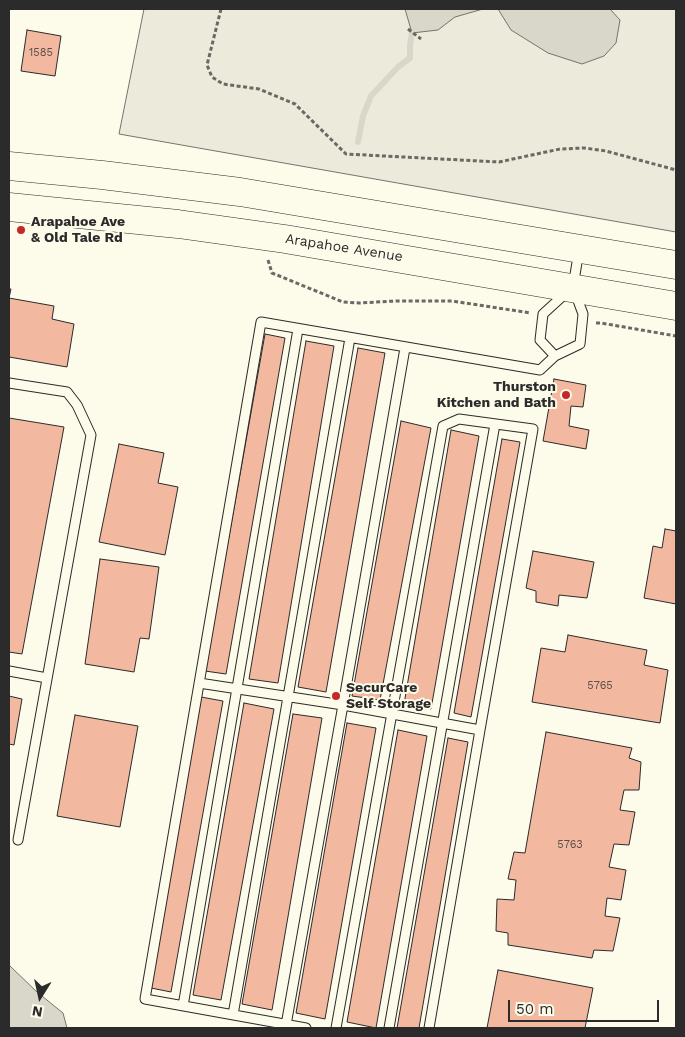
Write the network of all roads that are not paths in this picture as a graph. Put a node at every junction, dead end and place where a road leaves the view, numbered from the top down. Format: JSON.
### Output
{"nodes":[{"id":1,"x":9,"y":166,"type":"edge"},
{"id":2,"x":9,"y":207,"type":"edge"},
{"id":3,"x":580,"y":248,"type":"junction"},
{"id":4,"x":676,"y":265,"type":"edge"},
{"id":5,"x":573,"y":287,"type":"junction"},
{"id":6,"x":676,"y":306,"type":"edge"},
{"id":7,"x":298,"y":329,"type":"junction"},
{"id":8,"x":350,"y":338,"type":"junction"},
{"id":9,"x":405,"y":348,"type":"junction"},
{"id":10,"x":555,"y":356,"type":"junction"},
{"id":11,"x":9,"y":382,"type":"edge"},
{"id":12,"x":494,"y":424,"type":"junction"},
{"id":13,"x":9,"y":671,"type":"edge"},
{"id":14,"x":47,"y":678,"type":"junction"},
{"id":15,"x":199,"y":683,"type":"junction"},
{"id":16,"x":237,"y":689,"type":"junction"},
{"id":17,"x":288,"y":697,"type":"junction"},
{"id":18,"x":343,"y":706,"type":"junction"},
{"id":19,"x":392,"y":714,"type":"junction"},
{"id":20,"x":442,"y":723,"type":"junction"},
{"id":21,"x":480,"y":730,"type":"junction"},
{"id":22,"x":18,"y":840,"type":"dead end"},
{"id":23,"x":182,"y":1006,"type":"junction"},
{"id":24,"x":233,"y":1015,"type":"junction"},
{"id":25,"x":286,"y":1025,"type":"junction"},
{"id":26,"x":306,"y":1028,"type":"edge"},
{"id":27,"x":336,"y":1028,"type":"edge"},
{"id":28,"x":389,"y":1028,"type":"edge"},
{"id":29,"x":429,"y":1028,"type":"edge"}],
"edges":[{"from":1,"to":3,"type":"main road"},
{"from":2,"to":5,"type":"main road","name":"Arapahoe Avenue"},
{"from":3,"to":4,"type":"main road"},
{"from":3,"to":5,"type":"lane"},
{"from":5,"to":6,"type":"main road","name":"Arapahoe Avenue"},
{"from":5,"to":10,"type":"lane"},
{"from":5,"to":10,"type":"lane"},
{"from":7,"to":8,"type":"lane"},
{"from":7,"to":15,"type":"lane"},
{"from":7,"to":16,"type":"lane"},
{"from":8,"to":9,"type":"lane"},
{"from":8,"to":17,"type":"lane"},
{"from":9,"to":10,"type":"lane"},
{"from":9,"to":18,"type":"lane"},
{"from":11,"to":14,"type":"lane"},
{"from":12,"to":19,"type":"lane"},
{"from":12,"to":20,"type":"lane"},
{"from":12,"to":21,"type":"lane"},
{"from":13,"to":14,"type":"lane"},
{"from":14,"to":22,"type":"lane"},
{"from":15,"to":16,"type":"lane"},
{"from":15,"to":23,"type":"lane"},
{"from":16,"to":17,"type":"lane"},
{"from":16,"to":23,"type":"lane"},
{"from":17,"to":18,"type":"lane"},
{"from":17,"to":24,"type":"lane"},
{"from":18,"to":19,"type":"lane"},
{"from":18,"to":25,"type":"lane"},
{"from":19,"to":20,"type":"lane"},
{"from":19,"to":27,"type":"lane"},
{"from":20,"to":21,"type":"lane"},
{"from":20,"to":28,"type":"lane"},
{"from":21,"to":29,"type":"lane"},
{"from":23,"to":24,"type":"lane"},
{"from":24,"to":25,"type":"lane"},
{"from":25,"to":26,"type":"lane"}]}
